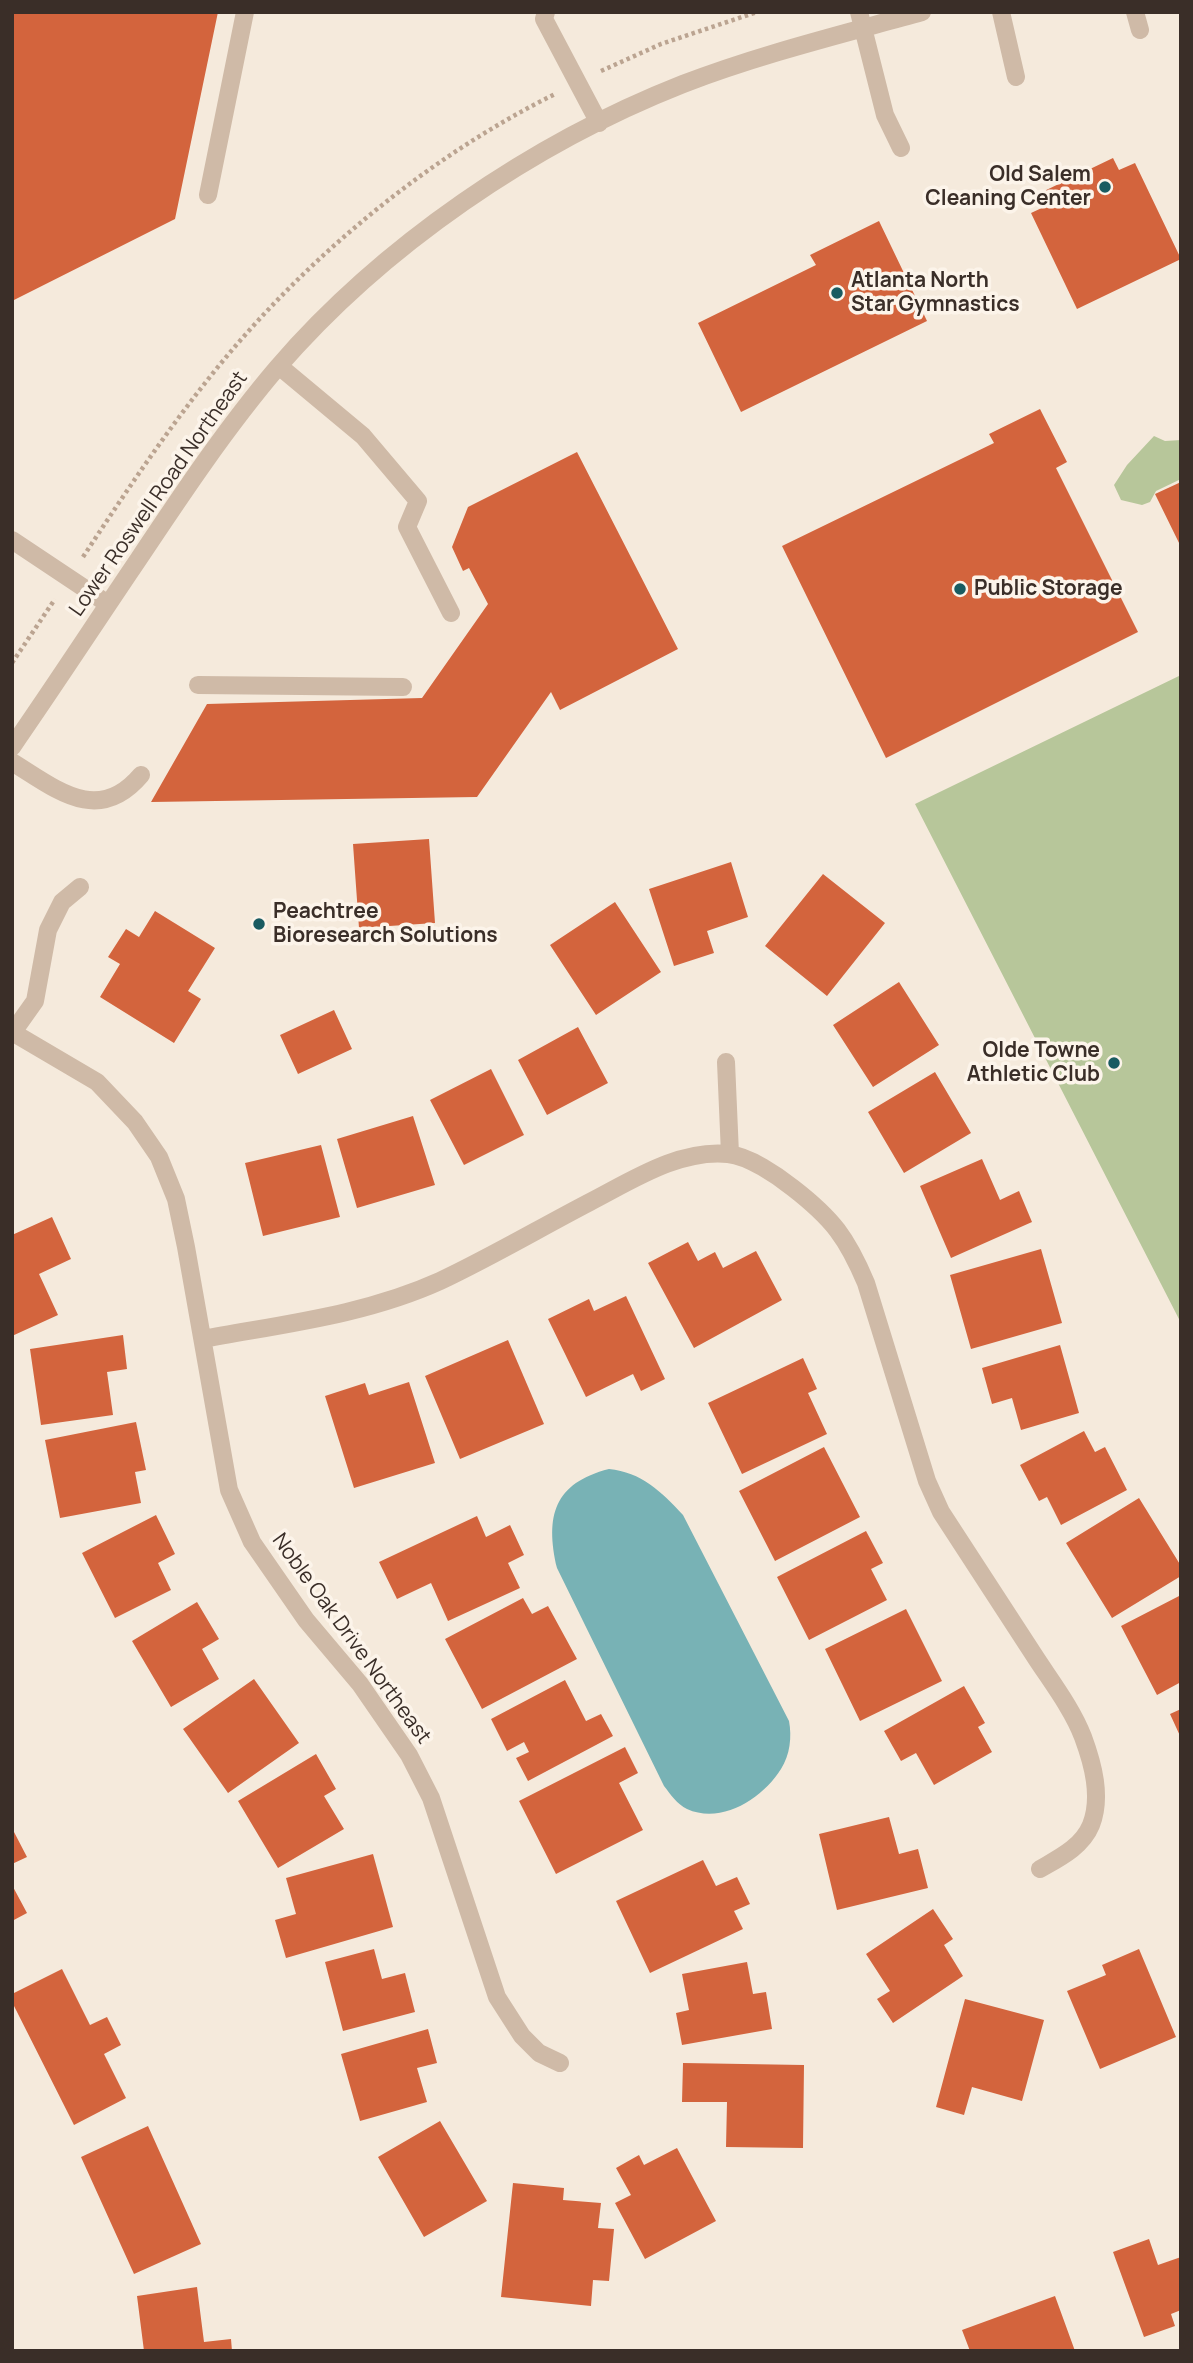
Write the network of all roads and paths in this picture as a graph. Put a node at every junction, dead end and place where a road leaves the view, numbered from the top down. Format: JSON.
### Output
{"nodes":[{"id":1,"x":245,"y":12,"type":"edge"},
{"id":2,"x":546,"y":12,"type":"edge"},
{"id":3,"x":922,"y":12,"type":"edge"},
{"id":4,"x":1001,"y":12,"type":"edge"},
{"id":5,"x":861,"y":21,"type":"edge"},
{"id":6,"x":1016,"y":77,"type":"dead end"},
{"id":7,"x":599,"y":123,"type":"junction"},
{"id":8,"x":901,"y":148,"type":"dead end"},
{"id":9,"x":208,"y":195,"type":"dead end"},
{"id":10,"x":279,"y":366,"type":"junction"},
{"id":11,"x":12,"y":540,"type":"edge"},
{"id":12,"x":108,"y":604,"type":"junction"},
{"id":13,"x":451,"y":612,"type":"dead end"},
{"id":14,"x":198,"y":685,"type":"dead end"},
{"id":15,"x":403,"y":687,"type":"dead end"},
{"id":16,"x":12,"y":747,"type":"edge"},
{"id":17,"x":12,"y":762,"type":"edge"},
{"id":18,"x":141,"y":775,"type":"dead end"},
{"id":19,"x":80,"y":887,"type":"dead end"},
{"id":20,"x":13,"y":1032,"type":"edge"},
{"id":21,"x":726,"y":1062,"type":"dead end"},
{"id":22,"x":730,"y":1154,"type":"junction"},
{"id":23,"x":203,"y":1339,"type":"junction"},
{"id":24,"x":1040,"y":1869,"type":"dead end"},
{"id":25,"x":560,"y":2063,"type":"dead end"}],
"edges":[{"from":1,"to":9,"type":"street"},
{"from":2,"to":7,"type":"street"},
{"from":3,"to":5,"type":"street","name":"Lower Roswell Road Northeast"},
{"from":4,"to":6,"type":"street"},
{"from":5,"to":7,"type":"street","name":"Lower Roswell Road Northeast"},
{"from":5,"to":8,"type":"street"},
{"from":7,"to":10,"type":"street","name":"Lower Roswell Road Northeast"},
{"from":10,"to":12,"type":"street","name":"Lower Roswell Road Northeast"},
{"from":10,"to":13,"type":"street"},
{"from":11,"to":12,"type":"street"},
{"from":12,"to":16,"type":"street","name":"Lower Roswell Road Northeast"},
{"from":14,"to":15,"type":"street"},
{"from":17,"to":18,"type":"street"},
{"from":19,"to":20,"type":"street"},
{"from":20,"to":23,"type":"street","name":"Noble Oak Drive Northeast"},
{"from":21,"to":22,"type":"street"},
{"from":22,"to":23,"type":"street"},
{"from":22,"to":24,"type":"street"},
{"from":23,"to":25,"type":"street","name":"Noble Oak Drive Northeast"}]}
